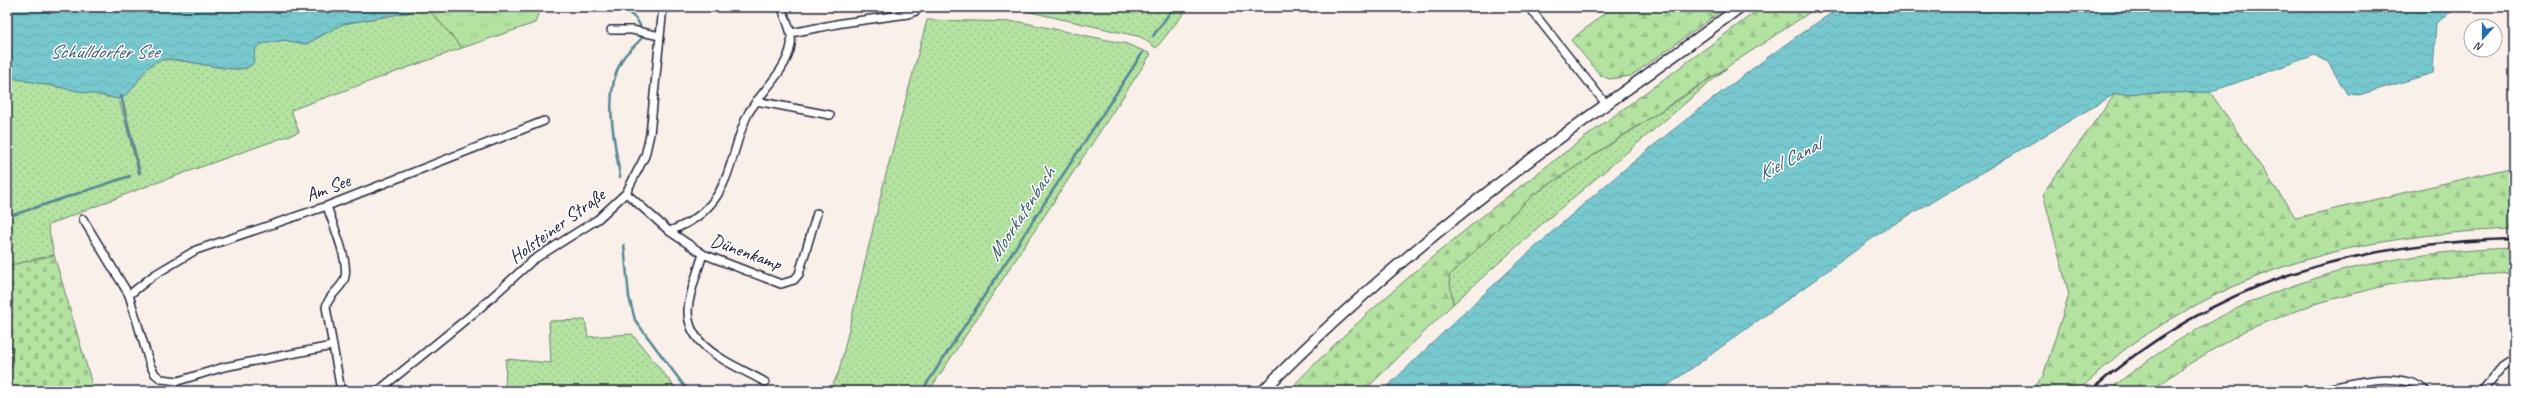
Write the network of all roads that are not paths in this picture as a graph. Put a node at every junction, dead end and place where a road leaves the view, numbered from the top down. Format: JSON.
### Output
{"nodes":[{"id":1,"x":663,"y":7,"type":"edge"},
{"id":2,"x":782,"y":7,"type":"edge"},
{"id":3,"x":1529,"y":7,"type":"edge"},
{"id":4,"x":1740,"y":7,"type":"edge"},
{"id":5,"x":918,"y":9,"type":"edge"},
{"id":6,"x":611,"y":30,"type":"dead end"},
{"id":7,"x":791,"y":33,"type":"junction"},
{"id":8,"x":660,"y":36,"type":"junction"},
{"id":9,"x":756,"y":102,"type":"junction"},
{"id":10,"x":1606,"y":104,"type":"junction"},
{"id":11,"x":830,"y":115,"type":"dead end"},
{"id":12,"x":544,"y":121,"type":"dead end"},
{"id":13,"x":626,"y":193,"type":"junction"},
{"id":14,"x":327,"y":206,"type":"junction"},
{"id":15,"x":817,"y":213,"type":"dead end"},
{"id":16,"x":83,"y":219,"type":"dead end"},
{"id":17,"x":669,"y":231,"type":"junction"},
{"id":18,"x":703,"y":254,"type":"junction"},
{"id":19,"x":128,"y":295,"type":"junction"},
{"id":20,"x":332,"y":346,"type":"junction"},
{"id":21,"x":2514,"y":359,"type":"edge"},
{"id":22,"x":765,"y":382,"type":"dead end"},
{"id":23,"x":341,"y":391,"type":"edge"},
{"id":24,"x":378,"y":391,"type":"edge"},
{"id":25,"x":1263,"y":391,"type":"edge"},
{"id":26,"x":2316,"y":391,"type":"edge"},
{"id":27,"x":2427,"y":391,"type":"edge"},
{"id":28,"x":2482,"y":391,"type":"edge"}],
"edges":[{"from":1,"to":8,"type":"street","name":"Holsteiner Straße"},
{"from":2,"to":7,"type":"street"},
{"from":3,"to":10,"type":"street"},
{"from":4,"to":10,"type":"main road"},
{"from":5,"to":7,"type":"street"},
{"from":6,"to":8,"type":"street"},
{"from":7,"to":9,"type":"street"},
{"from":8,"to":13,"type":"street","name":"Holsteiner Straße"},
{"from":9,"to":11,"type":"street"},
{"from":9,"to":17,"type":"street"},
{"from":10,"to":25,"type":"main road"},
{"from":12,"to":14,"type":"street","name":"Am See"},
{"from":13,"to":17,"type":"street","name":"Dünenkamp"},
{"from":13,"to":24,"type":"street","name":"Holsteiner Straße"},
{"from":14,"to":19,"type":"street","name":"Am See"},
{"from":14,"to":20,"type":"street"},
{"from":15,"to":18,"type":"street","name":"Dünenkamp"},
{"from":16,"to":19,"type":"street"},
{"from":17,"to":18,"type":"street","name":"Dünenkamp"},
{"from":18,"to":22,"type":"street"},
{"from":19,"to":20,"type":"street"},
{"from":20,"to":23,"type":"street"},
{"from":21,"to":28,"type":"street"},
{"from":26,"to":27,"type":"street"}]}
